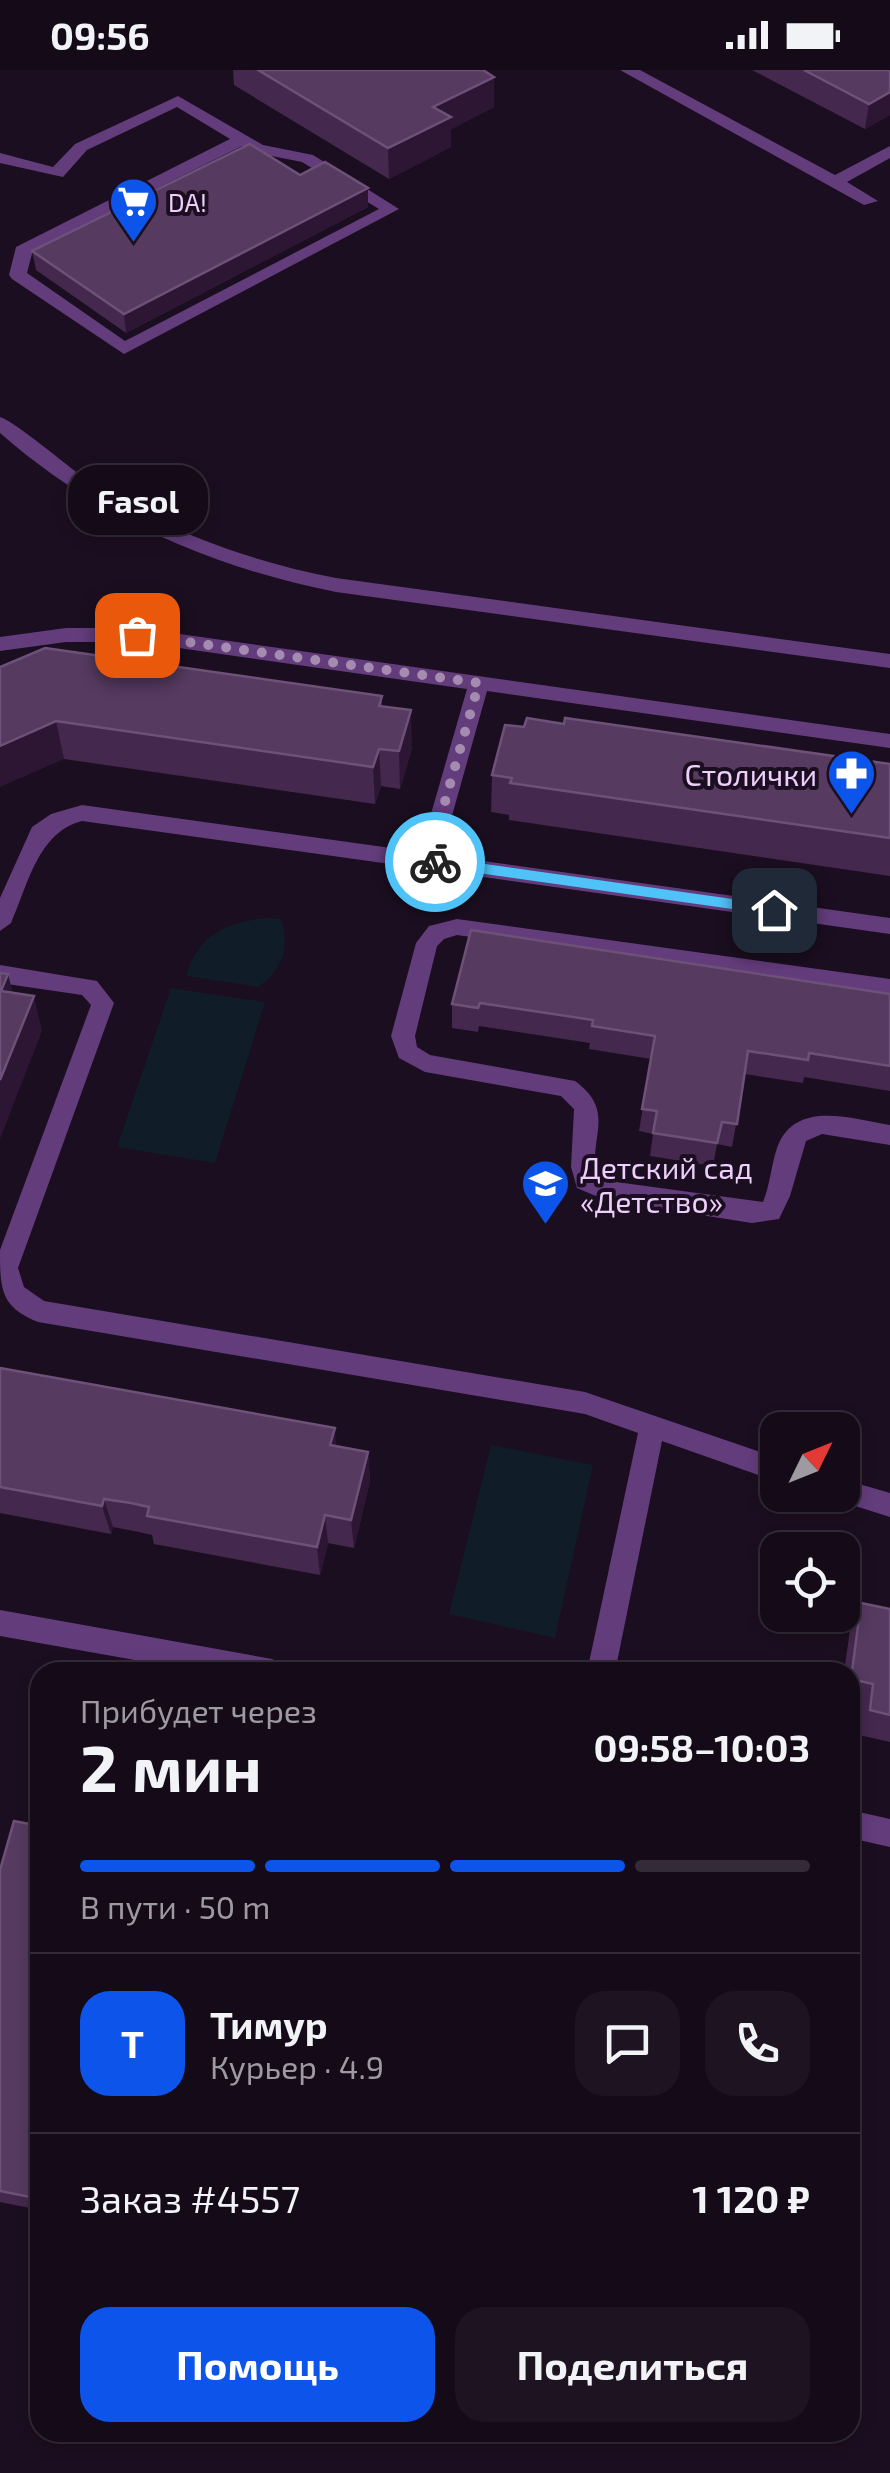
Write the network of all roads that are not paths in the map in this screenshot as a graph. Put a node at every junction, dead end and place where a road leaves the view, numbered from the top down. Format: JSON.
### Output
{"nodes":[{"id":1,"x":628,"y":70,"type":"edge"},
{"id":2,"x":242,"y":140,"type":"junction"},
{"id":3,"x":890,"y":151,"type":"edge"},
{"id":4,"x":0,"y":158,"type":"edge"},
{"id":5,"x":836,"y":182,"type":"junction"},
{"id":6,"x":870,"y":201,"type":"dead end"},
{"id":7,"x":0,"y":424,"type":"edge"},
{"id":8,"x":0,"y":644,"type":"edge"},
{"id":9,"x":890,"y":662,"type":"edge"},
{"id":10,"x":479,"y":683,"type":"junction"},
{"id":11,"x":890,"y":740,"type":"edge"},
{"id":12,"x":428,"y":861,"type":"junction"},
{"id":13,"x":0,"y":923,"type":"edge"},
{"id":14,"x":890,"y":926,"type":"edge"},
{"id":15,"x":0,"y":974,"type":"edge"},
{"id":16,"x":890,"y":988,"type":"edge"},
{"id":17,"x":890,"y":1135,"type":"edge"},
{"id":18,"x":652,"y":1427,"type":"junction"},
{"id":19,"x":760,"y":1464,"type":"edge"},
{"id":20,"x":860,"y":1496,"type":"edge"},
{"id":21,"x":890,"y":1505,"type":"edge"},
{"id":22,"x":0,"y":1622,"type":"edge"},
{"id":23,"x":218,"y":1662,"type":"edge"},
{"id":24,"x":603,"y":1662,"type":"edge"},
{"id":25,"x":860,"y":1826,"type":"edge"},
{"id":26,"x":890,"y":1833,"type":"edge"}],
"edges":[{"from":1,"to":5,"type":"lane"},
{"from":2,"to":2,"type":"lane"},
{"from":2,"to":4,"type":"lane"},
{"from":3,"to":5,"type":"lane"},
{"from":5,"to":6,"type":"lane"},
{"from":7,"to":9,"type":"lane"},
{"from":8,"to":10,"type":"lane"},
{"from":10,"to":11,"type":"lane"},
{"from":10,"to":12,"type":"lane"},
{"from":12,"to":13,"type":"lane"},
{"from":12,"to":14,"type":"lane"},
{"from":15,"to":18,"type":"lane"},
{"from":16,"to":17,"type":"lane"},
{"from":18,"to":19,"type":"lane"},
{"from":18,"to":24,"type":"lane"},
{"from":20,"to":21,"type":"lane"},
{"from":22,"to":23,"type":"lane"},
{"from":25,"to":26,"type":"lane"}]}
